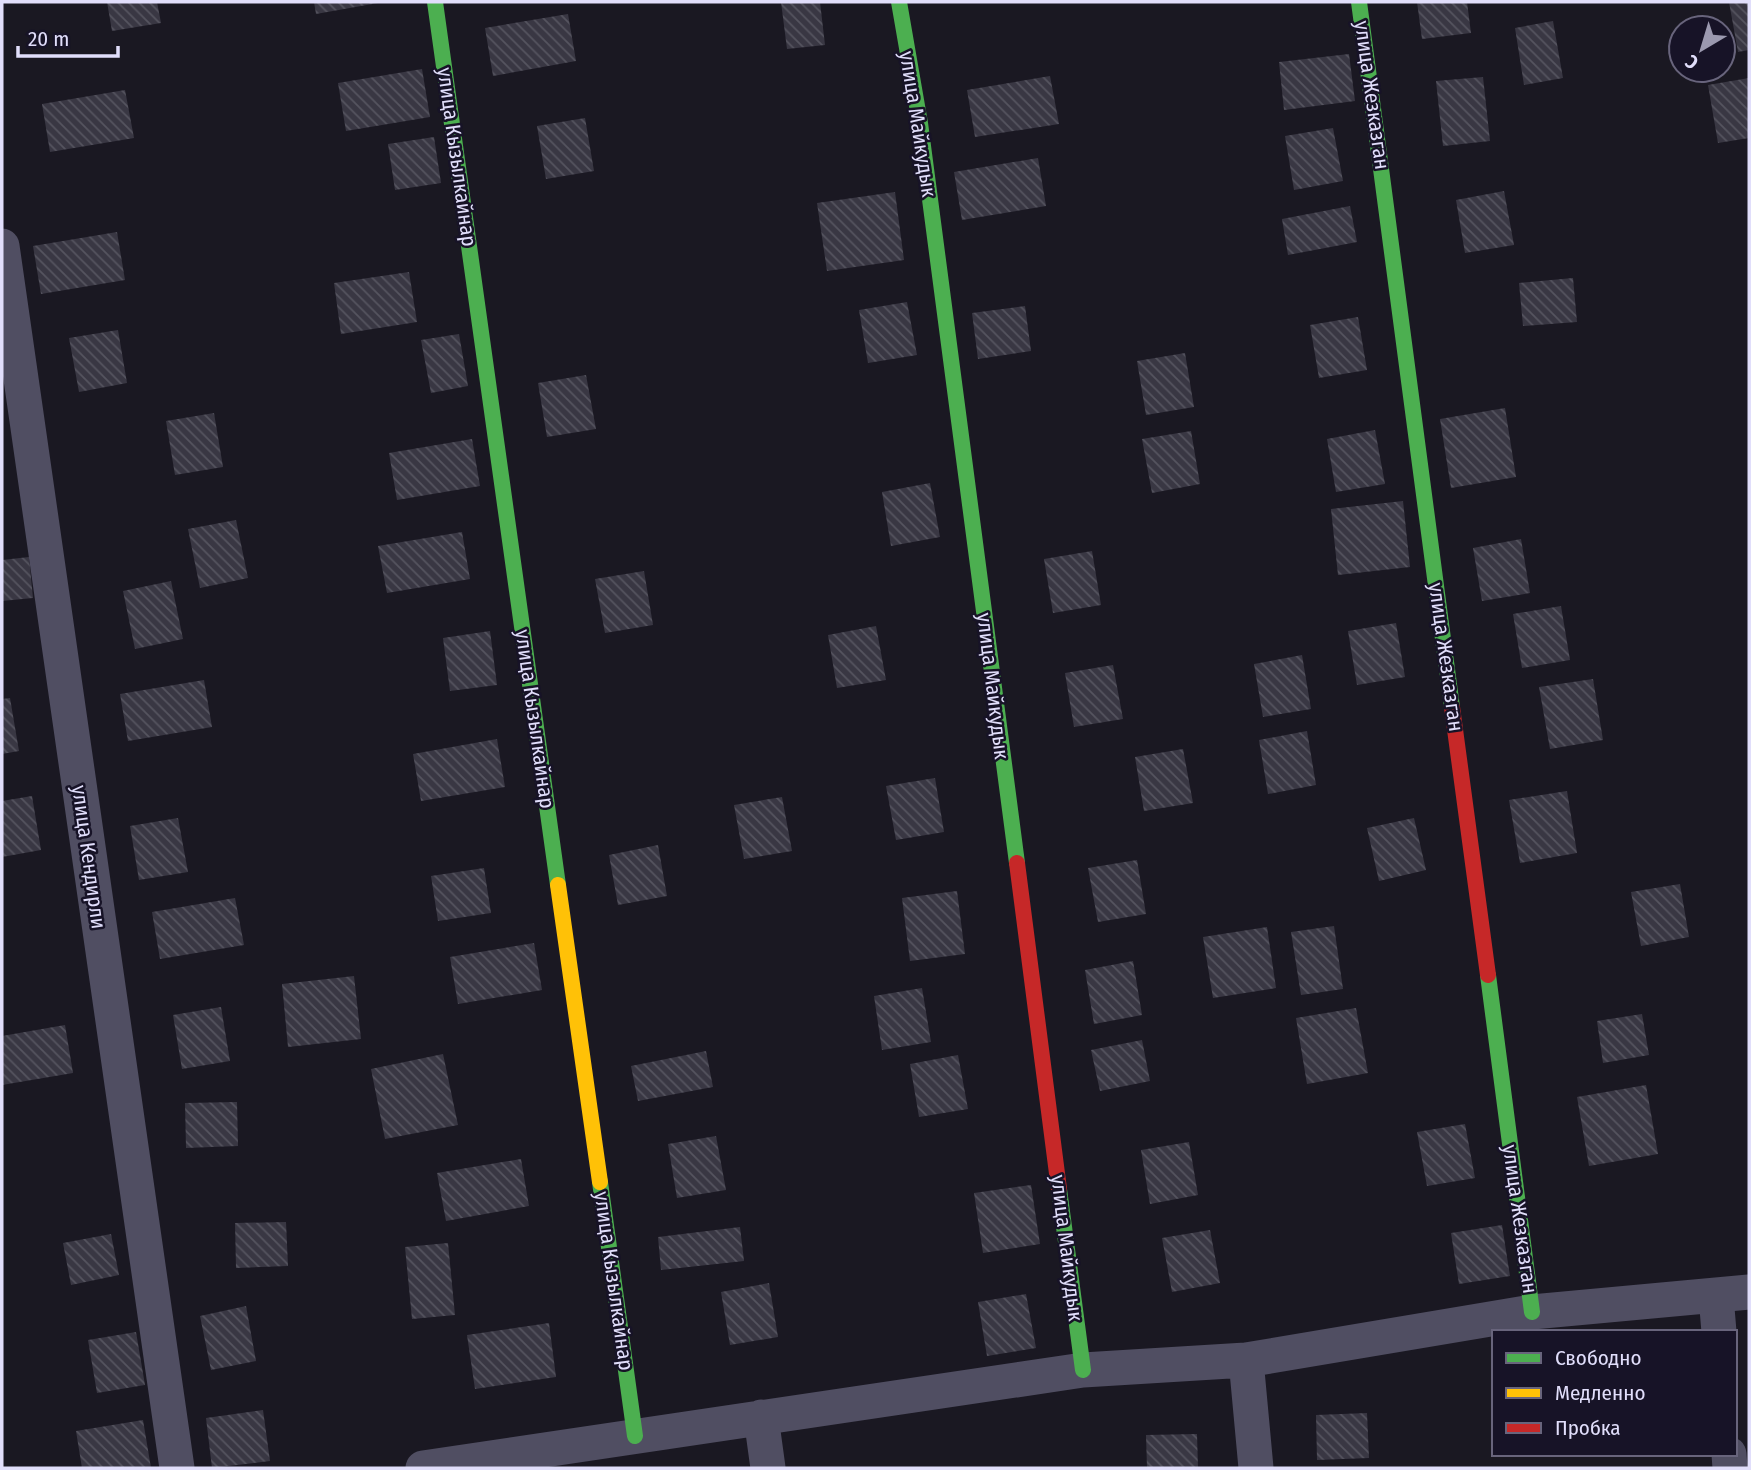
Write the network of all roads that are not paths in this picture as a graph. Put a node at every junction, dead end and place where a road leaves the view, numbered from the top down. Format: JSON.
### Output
{"nodes":[{"id":1,"x":435,"y":2,"type":"edge"},
{"id":2,"x":899,"y":2,"type":"edge"},
{"id":3,"x":1359,"y":2,"type":"edge"},
{"id":4,"x":2,"y":246,"type":"edge"},
{"id":5,"x":1733,"y":1294,"type":"edge"},
{"id":6,"x":1532,"y":1312,"type":"junction"},
{"id":7,"x":1720,"y":1330,"type":"edge"},
{"id":8,"x":1246,"y":1360,"type":"junction"},
{"id":9,"x":1083,"y":1370,"type":"junction"},
{"id":10,"x":761,"y":1417,"type":"junction"},
{"id":11,"x":635,"y":1436,"type":"junction"},
{"id":12,"x":177,"y":1468,"type":"edge"},
{"id":13,"x":424,"y":1468,"type":"edge"},
{"id":14,"x":768,"y":1468,"type":"edge"},
{"id":15,"x":1256,"y":1468,"type":"edge"}],
"edges":[{"from":1,"to":11,"type":"street","name":"улица Кызылкайнар"},
{"from":2,"to":9,"type":"street","name":"улица Майкудык"},
{"from":3,"to":6,"type":"street","name":"улица Жезказган"},
{"from":4,"to":12,"type":"street","name":"улица Кендирли"},
{"from":5,"to":6,"type":"street"},
{"from":5,"to":7,"type":"street"},
{"from":6,"to":8,"type":"street"},
{"from":8,"to":9,"type":"street"},
{"from":8,"to":15,"type":"street"},
{"from":9,"to":10,"type":"street"},
{"from":10,"to":11,"type":"street"},
{"from":10,"to":14,"type":"street"},
{"from":11,"to":13,"type":"street"}]}
